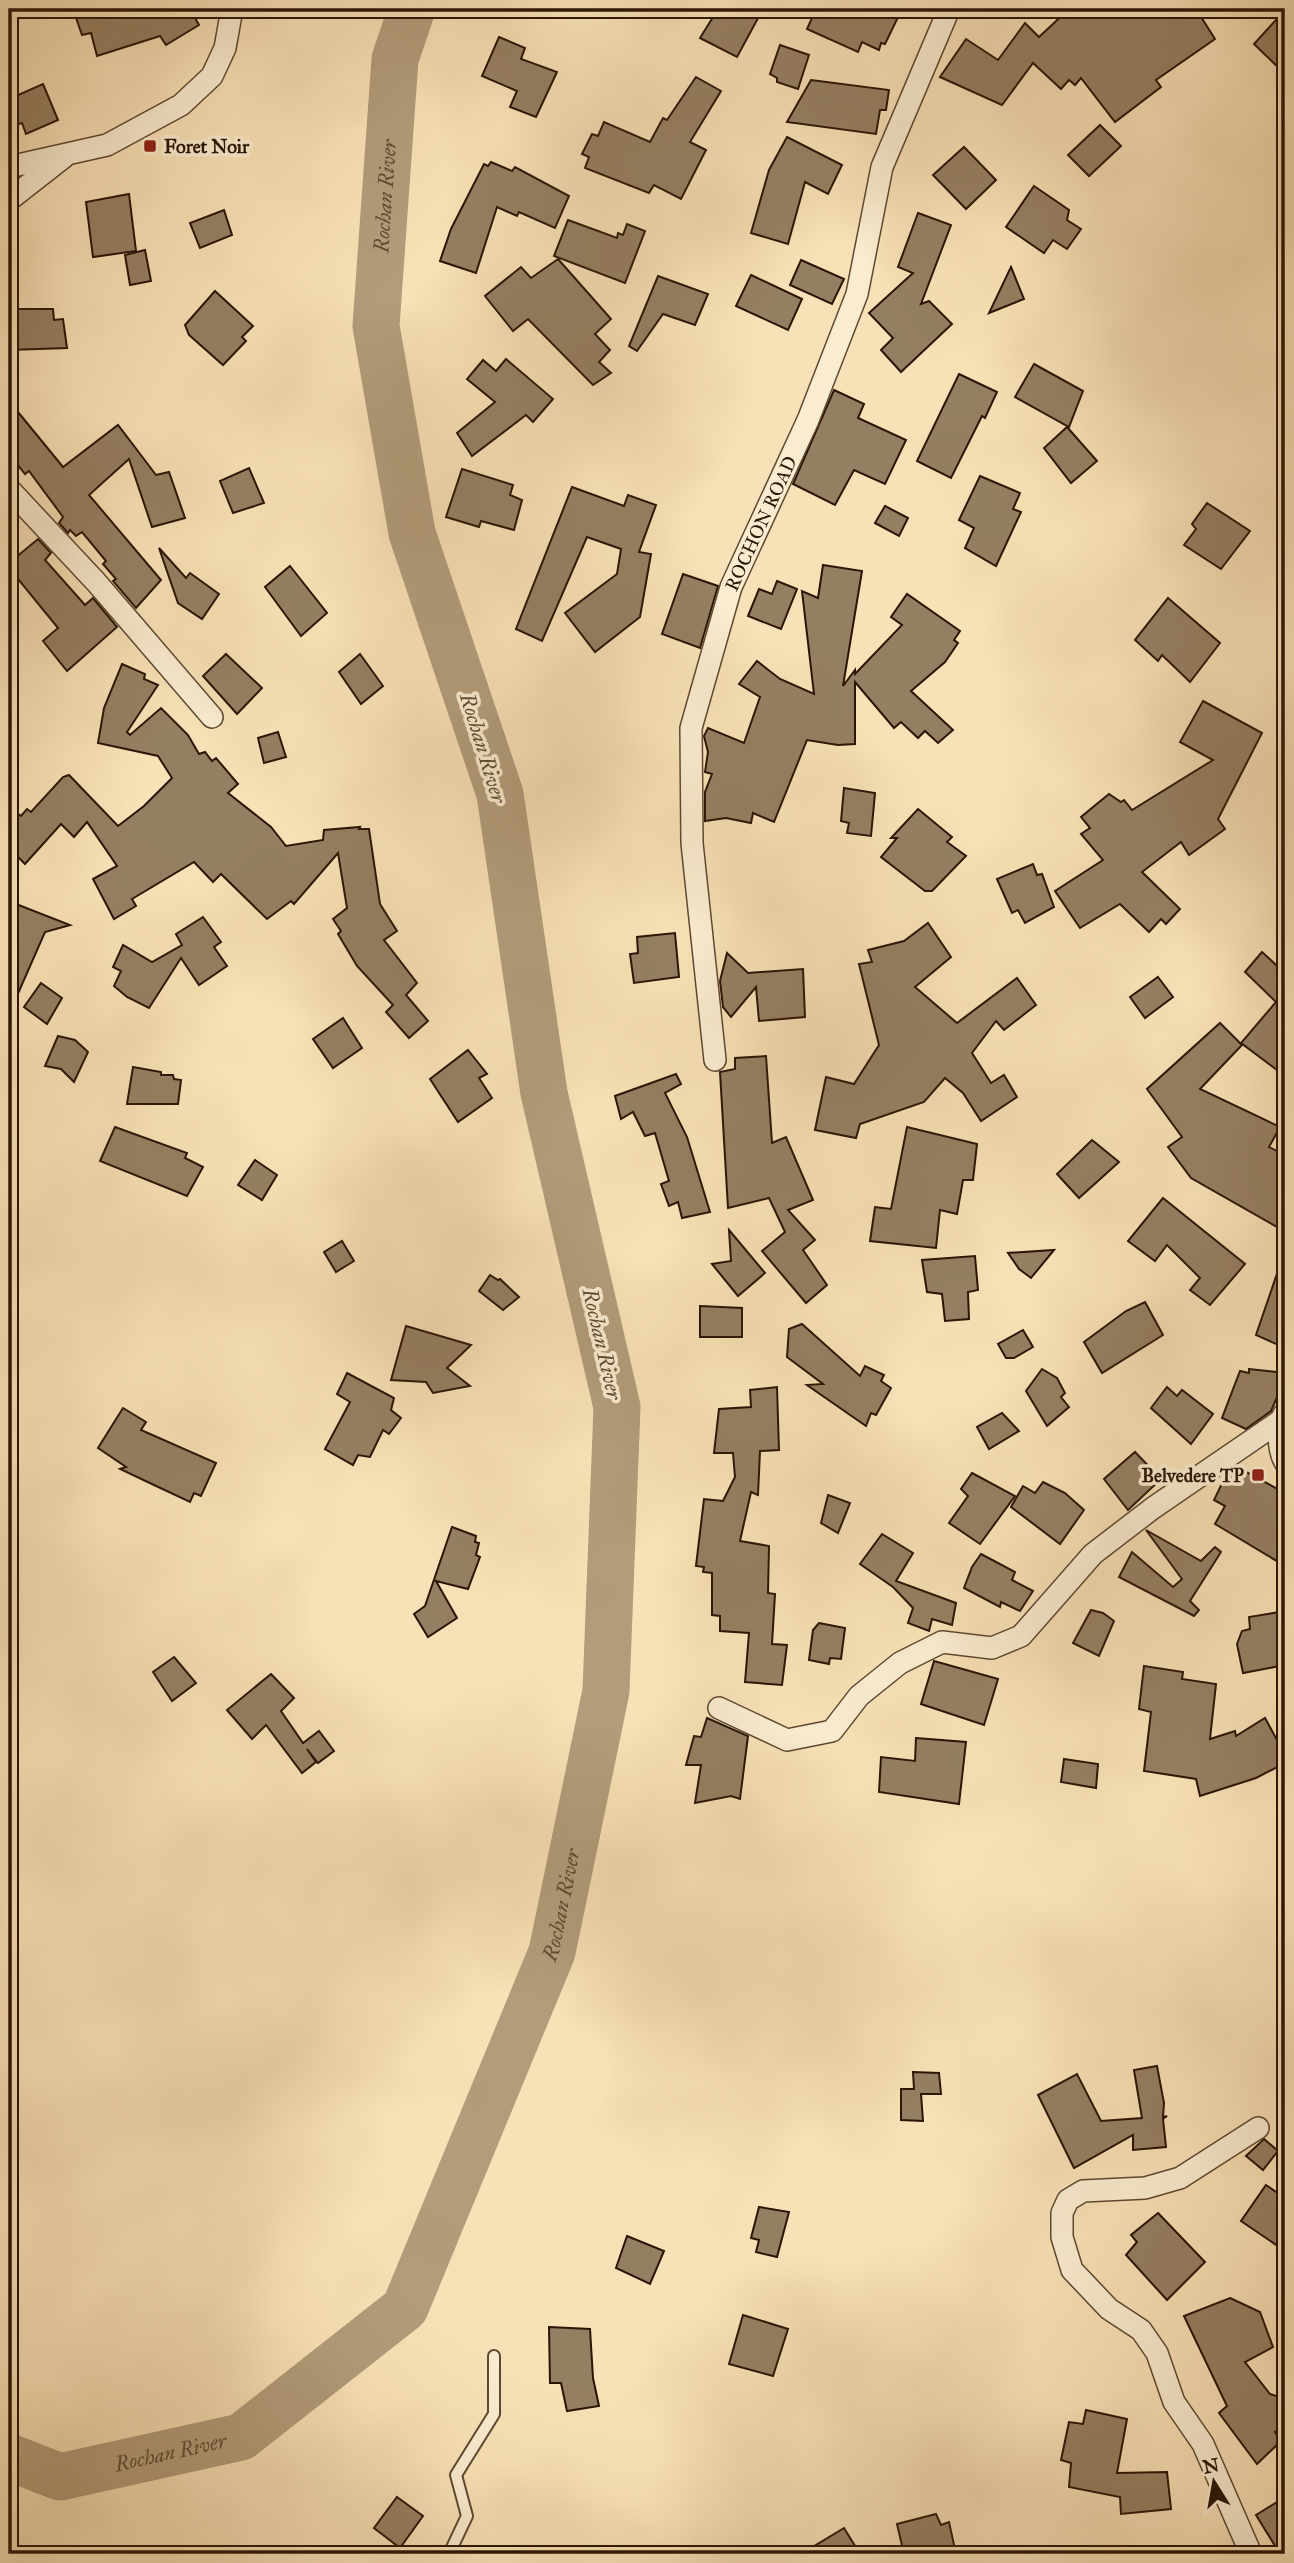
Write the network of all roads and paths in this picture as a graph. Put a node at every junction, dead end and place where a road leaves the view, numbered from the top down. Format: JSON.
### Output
{"nodes":[{"id":1,"x":232,"y":9,"type":"edge"},
{"id":2,"x":942,"y":11,"type":"edge"},
{"id":3,"x":69,"y":154,"type":"junction"},
{"id":4,"x":9,"y":166,"type":"edge"},
{"id":5,"x":9,"y":200,"type":"edge"},
{"id":6,"x":9,"y":489,"type":"edge"},
{"id":7,"x":212,"y":717,"type":"dead end"},
{"id":8,"x":715,"y":1060,"type":"dead end"},
{"id":9,"x":1282,"y":1416,"type":"edge"},
{"id":10,"x":1285,"y":1462,"type":"edge"},
{"id":11,"x":719,"y":1708,"type":"dead end"},
{"id":12,"x":1258,"y":2128,"type":"dead end"},
{"id":13,"x":494,"y":2357,"type":"dead end"},
{"id":14,"x":449,"y":2554,"type":"edge"},
{"id":15,"x":1251,"y":2554,"type":"edge"}],
"edges":[{"from":1,"to":3,"type":"street"},
{"from":2,"to":8,"type":"street","name":"ROCHON ROAD"},
{"from":3,"to":4,"type":"street"},
{"from":3,"to":5,"type":"street"},
{"from":6,"to":7,"type":"street"},
{"from":9,"to":10,"type":"street"},
{"from":9,"to":11,"type":"street"},
{"from":12,"to":15,"type":"street"},
{"from":13,"to":14,"type":"lane"}]}
